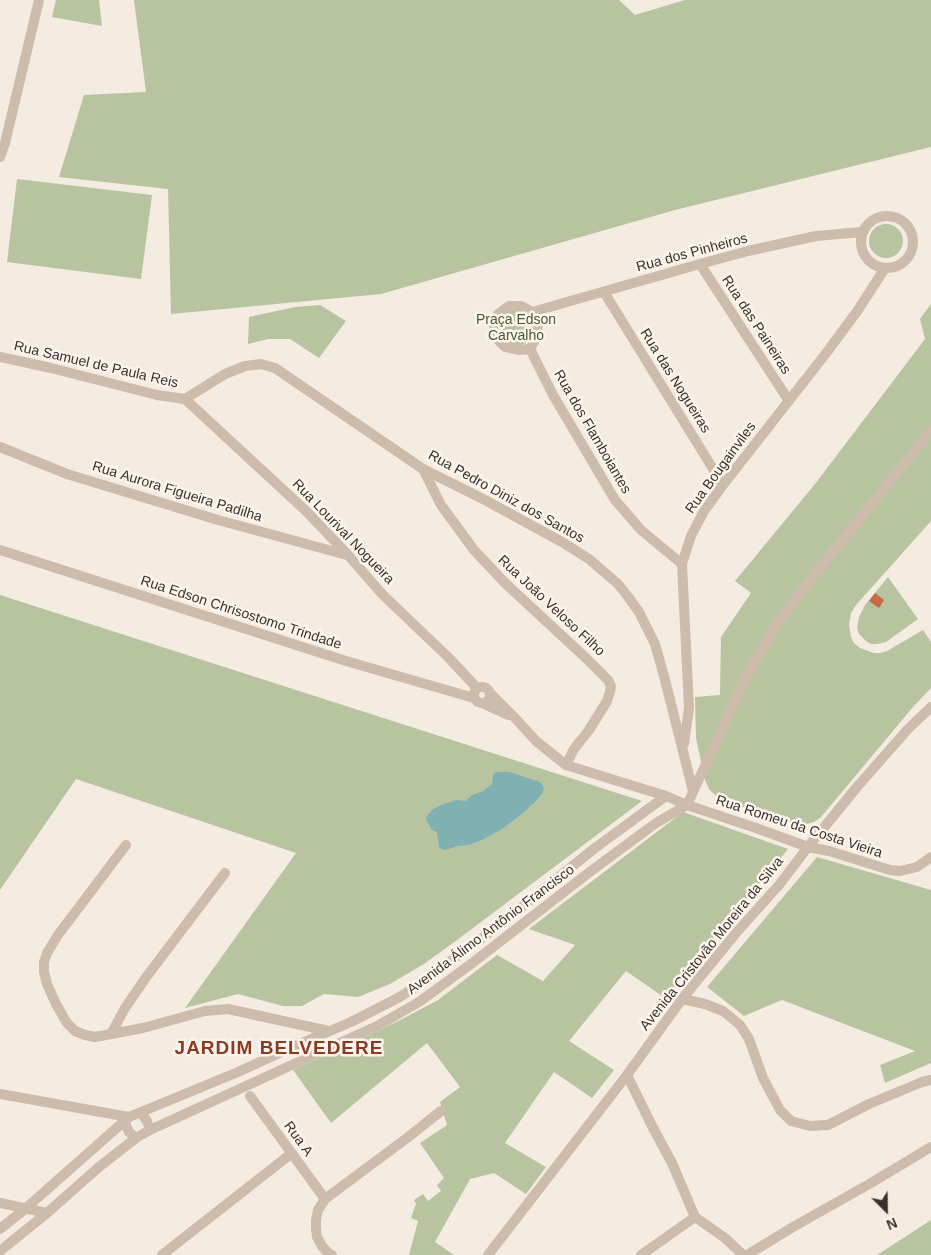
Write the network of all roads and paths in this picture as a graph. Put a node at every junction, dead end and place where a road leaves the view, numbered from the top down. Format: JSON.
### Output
{"nodes":[{"id":1,"x":39,"y":0,"type":"edge"},
{"id":2,"x":0,"y":158,"type":"edge"},
{"id":3,"x":862,"y":232,"type":"junction"},
{"id":4,"x":700,"y":264,"type":"junction"},
{"id":5,"x":885,"y":268,"type":"junction"},
{"id":6,"x":604,"y":292,"type":"junction"},
{"id":7,"x":532,"y":312,"type":"junction"},
{"id":8,"x":530,"y":349,"type":"junction"},
{"id":9,"x":0,"y":357,"type":"edge"},
{"id":10,"x":185,"y":399,"type":"junction"},
{"id":11,"x":790,"y":401,"type":"junction"},
{"id":12,"x":931,"y":431,"type":"edge"},
{"id":13,"x":0,"y":447,"type":"edge"},
{"id":14,"x":423,"y":469,"type":"junction"},
{"id":15,"x":723,"y":485,"type":"junction"},
{"id":16,"x":0,"y":550,"type":"edge"},
{"id":17,"x":349,"y":556,"type":"junction"},
{"id":18,"x":682,"y":564,"type":"junction"},
{"id":19,"x":478,"y":696,"type":"junction"},
{"id":20,"x":931,"y":707,"type":"edge"},
{"id":21,"x":516,"y":718,"type":"junction"},
{"id":22,"x":683,"y":750,"type":"junction"},
{"id":23,"x":566,"y":765,"type":"junction"},
{"id":24,"x":693,"y":791,"type":"junction"},
{"id":25,"x":666,"y":796,"type":"junction"},
{"id":26,"x":686,"y":805,"type":"junction"},
{"id":27,"x":126,"y":845,"type":"dead end"},
{"id":28,"x":808,"y":847,"type":"junction"},
{"id":29,"x":931,"y":857,"type":"edge"},
{"id":30,"x":225,"y":873,"type":"dead end"},
{"id":31,"x":682,"y":999,"type":"junction"},
{"id":32,"x":330,"y":1031,"type":"junction"},
{"id":33,"x":111,"y":1034,"type":"junction"},
{"id":34,"x":628,"y":1075,"type":"junction"},
{"id":35,"x":931,"y":1080,"type":"edge"},
{"id":36,"x":0,"y":1094,"type":"edge"},
{"id":37,"x":250,"y":1096,"type":"dead end"},
{"id":38,"x":441,"y":1111,"type":"dead end"},
{"id":39,"x":141,"y":1113,"type":"junction"},
{"id":40,"x":127,"y":1119,"type":"junction"},
{"id":41,"x":150,"y":1130,"type":"junction"},
{"id":42,"x":136,"y":1138,"type":"junction"},
{"id":43,"x":931,"y":1147,"type":"edge"},
{"id":44,"x":292,"y":1153,"type":"junction"},
{"id":45,"x":324,"y":1199,"type":"junction"},
{"id":46,"x":0,"y":1203,"type":"edge"},
{"id":47,"x":25,"y":1209,"type":"junction"},
{"id":48,"x":47,"y":1213,"type":"junction"},
{"id":49,"x":695,"y":1217,"type":"junction"},
{"id":50,"x":0,"y":1229,"type":"edge"},
{"id":51,"x":0,"y":1250,"type":"edge"},
{"id":52,"x":162,"y":1255,"type":"edge"},
{"id":53,"x":332,"y":1255,"type":"edge"},
{"id":54,"x":488,"y":1255,"type":"edge"},
{"id":55,"x":641,"y":1255,"type":"edge"},
{"id":56,"x":743,"y":1255,"type":"edge"},
{"id":57,"x":747,"y":1255,"type":"edge"}],
"edges":[{"from":1,"to":2,"type":"street"},
{"from":3,"to":4,"type":"street","name":"Rua dos Pinheiros"},
{"from":3,"to":5,"type":"street"},
{"from":3,"to":5,"type":"street"},
{"from":4,"to":6,"type":"street","name":"Rua dos Pinheiros"},
{"from":4,"to":11,"type":"street","name":"Rua das Paineiras"},
{"from":5,"to":11,"type":"street","name":"Rua Bougainviles"},
{"from":6,"to":7,"type":"street","name":"Rua dos Pinheiros"},
{"from":6,"to":15,"type":"street","name":"Rua das Nogueiras"},
{"from":7,"to":8,"type":"street"},
{"from":7,"to":8,"type":"street"},
{"from":8,"to":18,"type":"street","name":"Rua dos Flamboiantes"},
{"from":9,"to":10,"type":"street","name":"Rua Samuel de Paula Reis"},
{"from":10,"to":14,"type":"street","name":"Rua Pedro Diniz dos Santos"},
{"from":10,"to":17,"type":"street","name":"Rua Lourival Nogueira"},
{"from":11,"to":15,"type":"street","name":"Rua Bougainviles"},
{"from":12,"to":24,"type":"street"},
{"from":13,"to":17,"type":"street","name":"Rua Aurora Figueira Padilha"},
{"from":14,"to":22,"type":"street","name":"Rua Pedro Diniz dos Santos"},
{"from":14,"to":23,"type":"street","name":"Rua João Veloso Filho"},
{"from":15,"to":18,"type":"street","name":"Rua Bougainviles"},
{"from":16,"to":19,"type":"street","name":"Rua Edson Chrisostomo Trindade"},
{"from":17,"to":19,"type":"street","name":"Rua Lourival Nogueira"},
{"from":18,"to":22,"type":"street","name":"Rua Bougainviles"},
{"from":19,"to":21,"type":"street"},
{"from":19,"to":21,"type":"street"},
{"from":20,"to":28,"type":"street","name":"Avenida Cristovão Moreira da Silva"},
{"from":21,"to":23,"type":"street"},
{"from":22,"to":24,"type":"street","name":"Rua Pedro Diniz dos Santos"},
{"from":23,"to":25,"type":"street","name":"Rua Romeu da Costa Vieira"},
{"from":24,"to":26,"type":"street"},
{"from":25,"to":26,"type":"street","name":"Rua Romeu da Costa Vieira"},
{"from":25,"to":32,"type":"street","name":"Avenida Álimo Antônio Francisco"},
{"from":26,"to":28,"type":"street","name":"Rua Romeu da Costa Vieira"},
{"from":26,"to":41,"type":"street","name":"Avenida Álimo Antônio Francisco"},
{"from":27,"to":33,"type":"street"},
{"from":28,"to":29,"type":"street","name":"Rua Romeu da Costa Vieira"},
{"from":28,"to":31,"type":"street","name":"Avenida Cristovão Moreira da Silva"},
{"from":30,"to":33,"type":"street"},
{"from":31,"to":34,"type":"street","name":"Avenida Cristovão Moreira da Silva"},
{"from":31,"to":35,"type":"street"},
{"from":32,"to":33,"type":"street"},
{"from":32,"to":39,"type":"street","name":"Avenida Álimo Antônio Francisco"},
{"from":34,"to":49,"type":"street"},
{"from":34,"to":54,"type":"street","name":"Avenida Cristovão Moreira da Silva"},
{"from":36,"to":40,"type":"street"},
{"from":37,"to":44,"type":"street","name":"Rua A"},
{"from":38,"to":45,"type":"street"},
{"from":39,"to":40,"type":"street","name":"Avenida Álimo Antônio Francisco"},
{"from":39,"to":41,"type":"street"},
{"from":40,"to":42,"type":"street"},
{"from":40,"to":47,"type":"street","name":"Avenida Álimo Antônio Francisco"},
{"from":41,"to":42,"type":"street","name":"Avenida Álimo Antônio Francisco"},
{"from":42,"to":48,"type":"street","name":"Avenida Álimo Antônio Francisco"},
{"from":43,"to":57,"type":"street"},
{"from":44,"to":45,"type":"street","name":"Rua A"},
{"from":44,"to":52,"type":"street"},
{"from":45,"to":53,"type":"street"},
{"from":46,"to":47,"type":"street"},
{"from":47,"to":48,"type":"street"},
{"from":47,"to":50,"type":"street","name":"Avenida Álimo Antônio Francisco"},
{"from":48,"to":51,"type":"street","name":"Avenida Álimo Antônio Francisco"},
{"from":49,"to":55,"type":"street"},
{"from":49,"to":56,"type":"street"}]}
